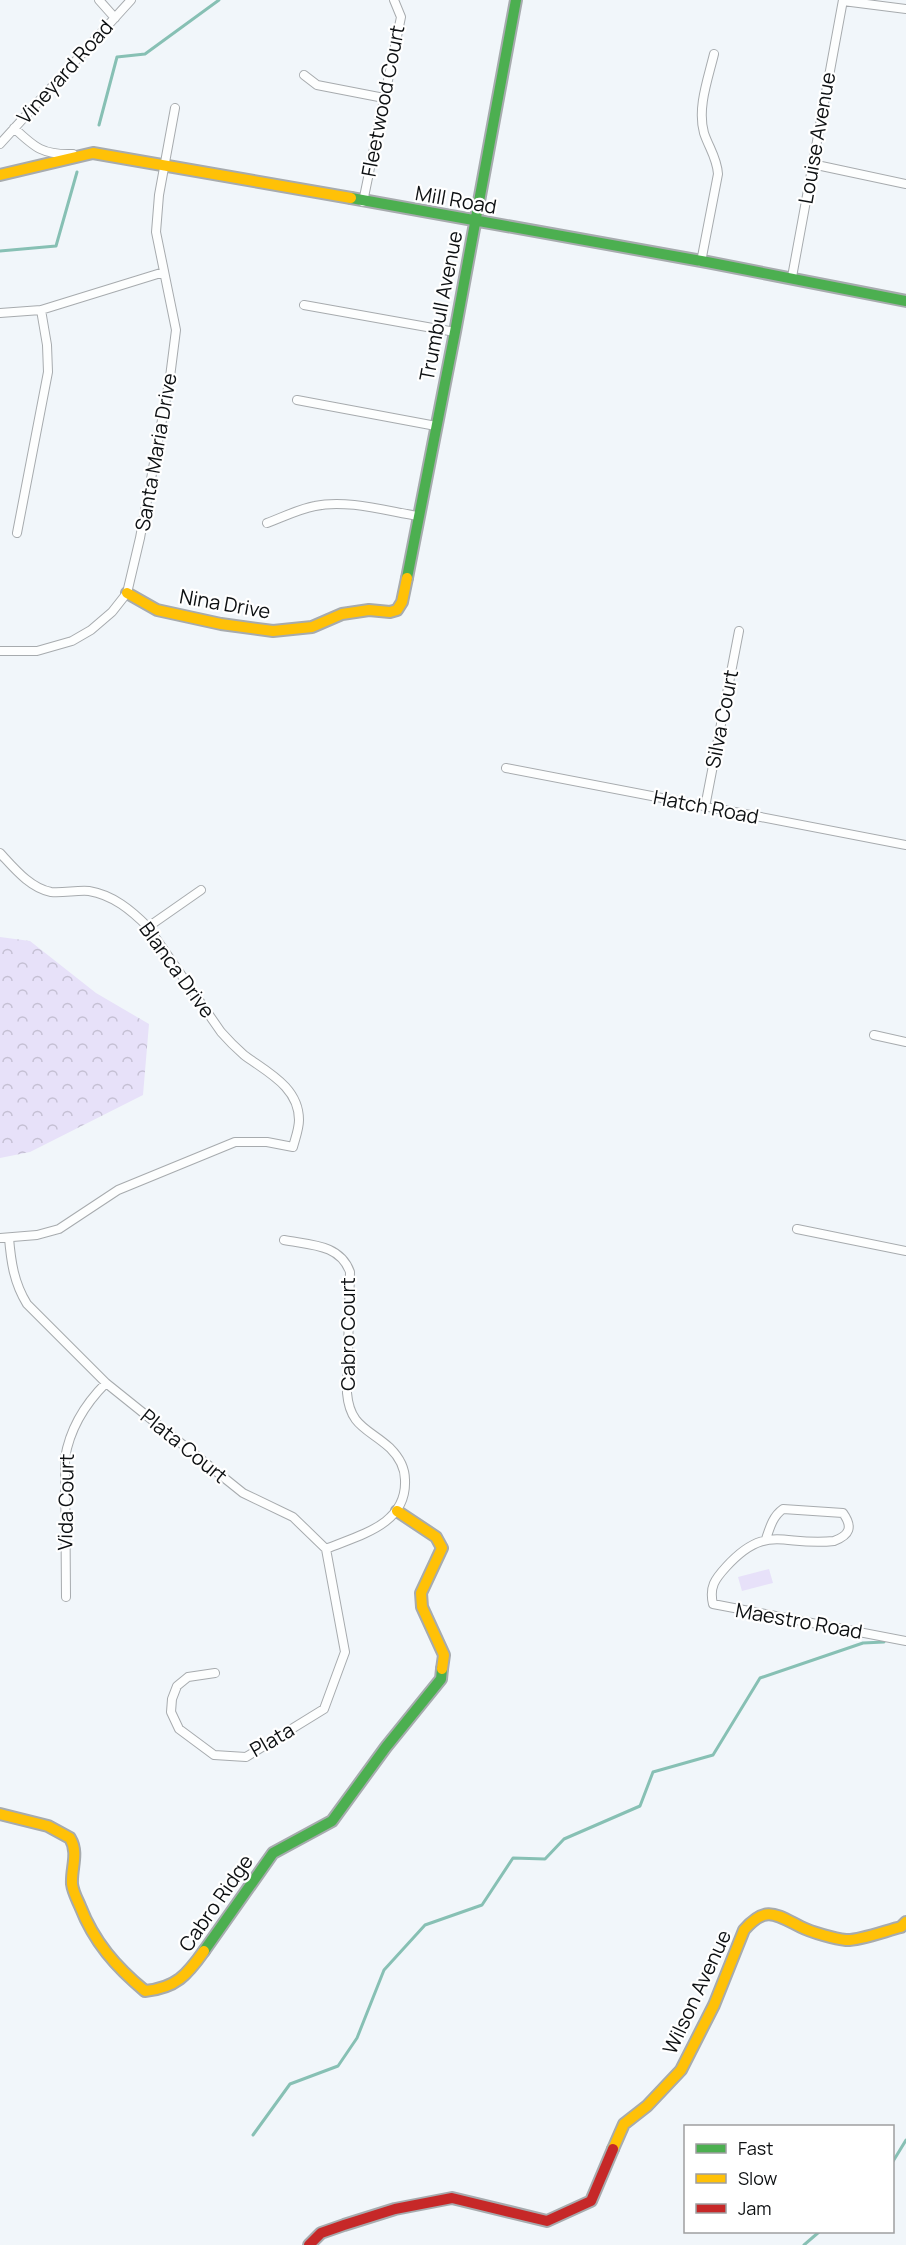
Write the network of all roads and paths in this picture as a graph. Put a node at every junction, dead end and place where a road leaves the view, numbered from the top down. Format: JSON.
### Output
{"nodes":[{"id":1,"x":99,"y":0,"type":"edge"},
{"id":2,"x":131,"y":0,"type":"edge"},
{"id":3,"x":394,"y":0,"type":"edge"},
{"id":4,"x":516,"y":0,"type":"edge"},
{"id":5,"x":843,"y":0,"type":"edge"},
{"id":6,"x":906,"y":9,"type":"edge"},
{"id":7,"x":115,"y":18,"type":"junction"},
{"id":8,"x":714,"y":54,"type":"dead end"},
{"id":9,"x":304,"y":75,"type":"dead end"},
{"id":10,"x":384,"y":98,"type":"junction"},
{"id":11,"x":175,"y":108,"type":"dead end"},
{"id":12,"x":14,"y":128,"type":"junction"},
{"id":13,"x":0,"y":144,"type":"edge"},
{"id":14,"x":93,"y":153,"type":"junction"},
{"id":15,"x":812,"y":164,"type":"junction"},
{"id":16,"x":165,"y":165,"type":"junction"},
{"id":17,"x":0,"y":175,"type":"edge"},
{"id":18,"x":906,"y":184,"type":"edge"},
{"id":19,"x":363,"y":202,"type":"junction"},
{"id":20,"x":475,"y":222,"type":"junction"},
{"id":21,"x":701,"y":262,"type":"junction"},
{"id":22,"x":164,"y":272,"type":"junction"},
{"id":23,"x":792,"y":277,"type":"junction"},
{"id":24,"x":906,"y":301,"type":"edge"},
{"id":25,"x":304,"y":305,"type":"dead end"},
{"id":26,"x":41,"y":310,"type":"junction"},
{"id":27,"x":0,"y":313,"type":"edge"},
{"id":28,"x":455,"y":332,"type":"junction"},
{"id":29,"x":297,"y":400,"type":"dead end"},
{"id":30,"x":436,"y":426,"type":"junction"},
{"id":31,"x":418,"y":516,"type":"junction"},
{"id":32,"x":267,"y":523,"type":"dead end"},
{"id":33,"x":17,"y":533,"type":"dead end"},
{"id":34,"x":127,"y":593,"type":"junction"},
{"id":35,"x":390,"y":612,"type":"joint"},
{"id":36,"x":739,"y":631,"type":"dead end"},
{"id":37,"x":0,"y":651,"type":"edge"},
{"id":38,"x":506,"y":768,"type":"dead end"},
{"id":39,"x":705,"y":807,"type":"junction"},
{"id":40,"x":906,"y":845,"type":"edge"},
{"id":41,"x":0,"y":853,"type":"edge"},
{"id":42,"x":201,"y":890,"type":"dead end"},
{"id":43,"x":148,"y":927,"type":"junction"},
{"id":44,"x":874,"y":1035,"type":"dead end"},
{"id":45,"x":906,"y":1042,"type":"edge"},
{"id":46,"x":797,"y":1230,"type":"dead end"},
{"id":47,"x":4,"y":1238,"type":"edge"},
{"id":48,"x":284,"y":1240,"type":"dead end"},
{"id":49,"x":906,"y":1251,"type":"edge"},
{"id":50,"x":106,"y":1383,"type":"junction"},
{"id":51,"x":397,"y":1511,"type":"junction"},
{"id":52,"x":766,"y":1539,"type":"junction"},
{"id":53,"x":326,"y":1549,"type":"junction"},
{"id":54,"x":66,"y":1597,"type":"dead end"},
{"id":55,"x":906,"y":1641,"type":"edge"},
{"id":56,"x":215,"y":1673,"type":"dead end"},
{"id":57,"x":0,"y":1814,"type":"edge"},
{"id":58,"x":906,"y":1923,"type":"edge"},
{"id":59,"x":309,"y":2245,"type":"edge"}],
"edges":[{"from":1,"to":7,"type":"street"},
{"from":2,"to":7,"type":"street","name":"Vineyard Road"},
{"from":3,"to":10,"type":"street","name":"Fleetwood Court"},
{"from":4,"to":20,"type":"street","name":"Trumbull Avenue"},
{"from":5,"to":6,"type":"street"},
{"from":5,"to":15,"type":"street","name":"Louise Avenue"},
{"from":7,"to":12,"type":"street","name":"Vineyard Road"},
{"from":8,"to":21,"type":"street"},
{"from":9,"to":10,"type":"street"},
{"from":10,"to":19,"type":"street","name":"Fleetwood Court"},
{"from":11,"to":16,"type":"street","name":"Santa Maria Drive"},
{"from":12,"to":13,"type":"street","name":"Vineyard Road"},
{"from":12,"to":14,"type":"street"},
{"from":14,"to":16,"type":"street","name":"Mill Road"},
{"from":14,"to":17,"type":"street","name":"Mill Road"},
{"from":15,"to":18,"type":"street"},
{"from":15,"to":23,"type":"street","name":"Louise Avenue"},
{"from":16,"to":19,"type":"street","name":"Mill Road"},
{"from":16,"to":22,"type":"street","name":"Santa Maria Drive"},
{"from":19,"to":20,"type":"street","name":"Mill Road"},
{"from":20,"to":21,"type":"street","name":"Mill Road"},
{"from":20,"to":28,"type":"street","name":"Trumbull Avenue"},
{"from":21,"to":23,"type":"street","name":"Mill Road"},
{"from":22,"to":26,"type":"street"},
{"from":22,"to":34,"type":"street","name":"Santa Maria Drive"},
{"from":23,"to":24,"type":"street","name":"Mill Road"},
{"from":25,"to":28,"type":"street"},
{"from":26,"to":27,"type":"street"},
{"from":26,"to":33,"type":"street"},
{"from":28,"to":30,"type":"street","name":"Trumbull Avenue"},
{"from":29,"to":30,"type":"street"},
{"from":30,"to":31,"type":"street","name":"Trumbull Avenue"},
{"from":31,"to":32,"type":"street"},
{"from":31,"to":35,"type":"street","name":"Trumbull Avenue"},
{"from":34,"to":35,"type":"street","name":"Nina Drive"},
{"from":34,"to":37,"type":"street","name":"Santa Maria Drive"},
{"from":36,"to":39,"type":"street","name":"Silva Court"},
{"from":38,"to":39,"type":"street","name":"Hatch Road"},
{"from":39,"to":40,"type":"street","name":"Hatch Road"},
{"from":41,"to":43,"type":"street","name":"Blanca Drive"},
{"from":42,"to":43,"type":"street"},
{"from":43,"to":47,"type":"street","name":"Blanca Drive"},
{"from":44,"to":45,"type":"street"},
{"from":46,"to":49,"type":"street"},
{"from":47,"to":50,"type":"street","name":"Plata Court"},
{"from":48,"to":51,"type":"street","name":"Cabro Court"},
{"from":50,"to":53,"type":"street","name":"Plata Court"},
{"from":50,"to":54,"type":"street","name":"Vida Court"},
{"from":51,"to":53,"type":"street"},
{"from":51,"to":57,"type":"street","name":"Cabro Ridge"},
{"from":52,"to":52,"type":"street"},
{"from":52,"to":55,"type":"street","name":"Maestro Road"},
{"from":53,"to":56,"type":"street","name":"Plata"},
{"from":58,"to":59,"type":"street","name":"Wilson Avenue"}]}
